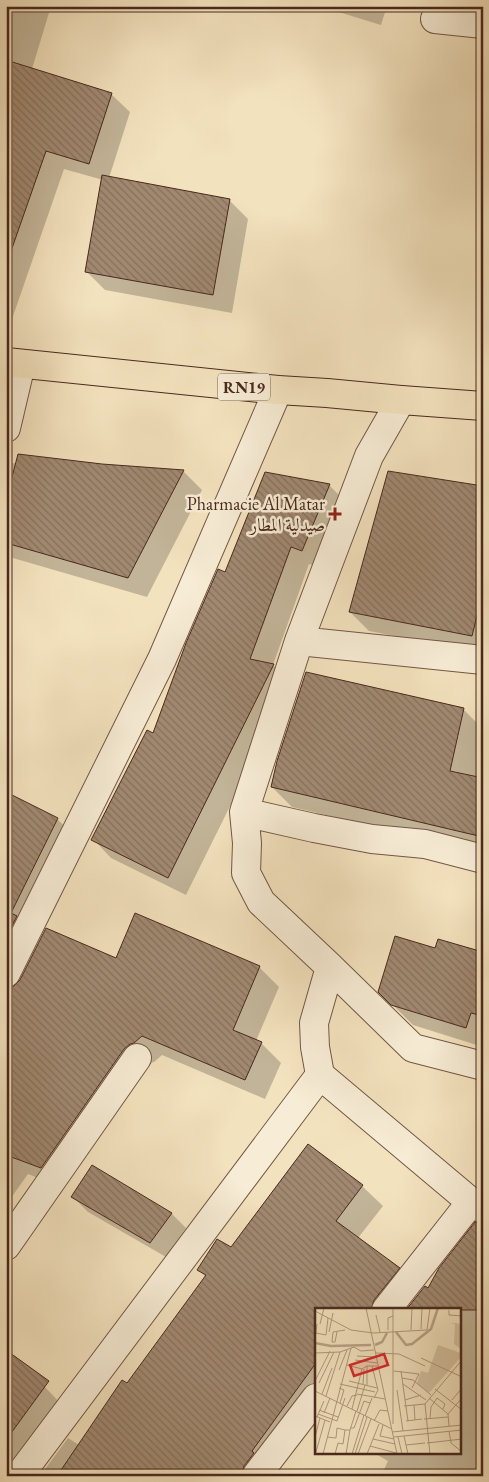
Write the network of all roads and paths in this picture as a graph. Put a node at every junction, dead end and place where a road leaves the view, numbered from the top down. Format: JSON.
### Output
{"nodes":[{"id":1,"x":435,"y":19,"type":"dead end"},
{"id":2,"x":483,"y":24,"type":"edge"},
{"id":3,"x":14,"y":363,"type":"edge"},
{"id":4,"x":278,"y":390,"type":"junction"},
{"id":5,"x":401,"y":400,"type":"junction"},
{"id":6,"x":483,"y":406,"type":"edge"},
{"id":7,"x":6,"y":428,"type":"edge"},
{"id":8,"x":299,"y":641,"type":"junction"},
{"id":9,"x":483,"y":660,"type":"edge"},
{"id":10,"x":244,"y":812,"type":"junction"},
{"id":11,"x":483,"y":859,"type":"edge"},
{"id":12,"x":330,"y":967,"type":"junction"},
{"id":13,"x":6,"y":973,"type":"edge"},
{"id":14,"x":137,"y":1058,"type":"dead end"},
{"id":15,"x":483,"y":1066,"type":"edge"},
{"id":16,"x":320,"y":1075,"type":"junction"},
{"id":17,"x":477,"y":1205,"type":"edge"},
{"id":18,"x":6,"y":1246,"type":"edge"},
{"id":19,"x":388,"y":1308,"type":"edge"},
{"id":20,"x":315,"y":1399,"type":"edge"},
{"id":21,"x":19,"y":1476,"type":"edge"},
{"id":22,"x":256,"y":1476,"type":"edge"}],
"edges":[{"from":1,"to":2,"type":"street"},
{"from":3,"to":4,"type":"main road","number":"RN19"},
{"from":3,"to":7,"type":"street"},
{"from":4,"to":5,"type":"main road","number":"RN19"},
{"from":4,"to":13,"type":"street"},
{"from":5,"to":6,"type":"main road","number":"RN19"},
{"from":5,"to":8,"type":"street"},
{"from":8,"to":9,"type":"street"},
{"from":8,"to":10,"type":"street"},
{"from":10,"to":11,"type":"street"},
{"from":10,"to":12,"type":"street"},
{"from":12,"to":15,"type":"street"},
{"from":12,"to":16,"type":"street"},
{"from":14,"to":18,"type":"street"},
{"from":16,"to":17,"type":"street"},
{"from":16,"to":21,"type":"street"},
{"from":17,"to":19,"type":"street"},
{"from":20,"to":22,"type":"street"}]}
